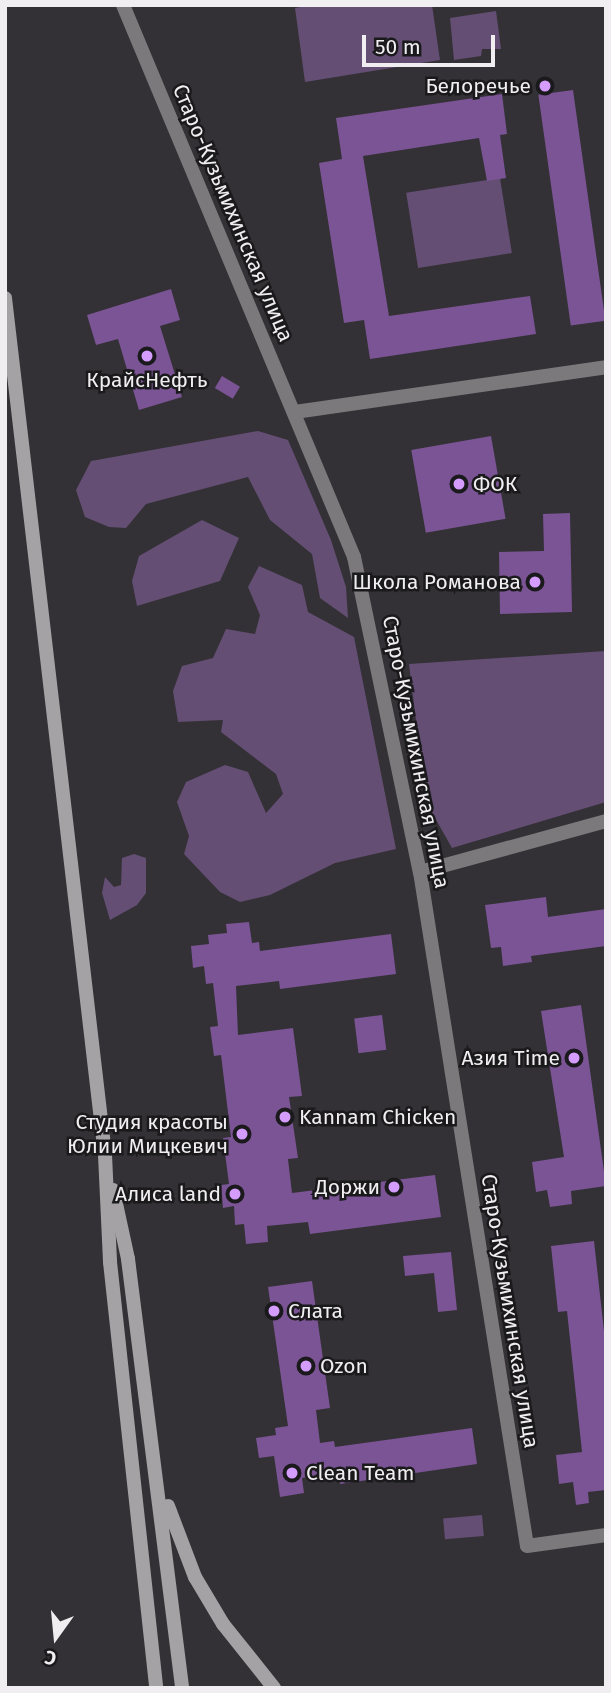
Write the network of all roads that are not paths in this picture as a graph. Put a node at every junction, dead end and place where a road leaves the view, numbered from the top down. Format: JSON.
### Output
{"nodes":[{"id":1,"x":122,"y":5,"type":"edge"},
{"id":2,"x":5,"y":298,"type":"edge"},
{"id":3,"x":606,"y":367,"type":"edge"},
{"id":4,"x":295,"y":412,"type":"junction"},
{"id":5,"x":606,"y":821,"type":"edge"},
{"id":6,"x":420,"y":872,"type":"junction"},
{"id":7,"x":105,"y":1155,"type":"junction"},
{"id":8,"x":158,"y":1476,"type":"junction"},
{"id":9,"x":606,"y":1535,"type":"edge"},
{"id":10,"x":156,"y":1688,"type":"edge"},
{"id":11,"x":182,"y":1688,"type":"edge"},
{"id":12,"x":274,"y":1688,"type":"edge"}],
"edges":[{"from":1,"to":4,"type":"street","name":"Старо-Кузьмихинская улица"},
{"from":2,"to":7,"type":"main road"},
{"from":3,"to":4,"type":"street"},
{"from":4,"to":6,"type":"street","name":"Старо-Кузьмихинская улица"},
{"from":5,"to":6,"type":"street"},
{"from":6,"to":9,"type":"street","name":"Старо-Кузьмихинская улица"},
{"from":7,"to":8,"type":"main road"},
{"from":7,"to":10,"type":"main road"},
{"from":8,"to":11,"type":"main road"},
{"from":8,"to":12,"type":"main road"}]}
